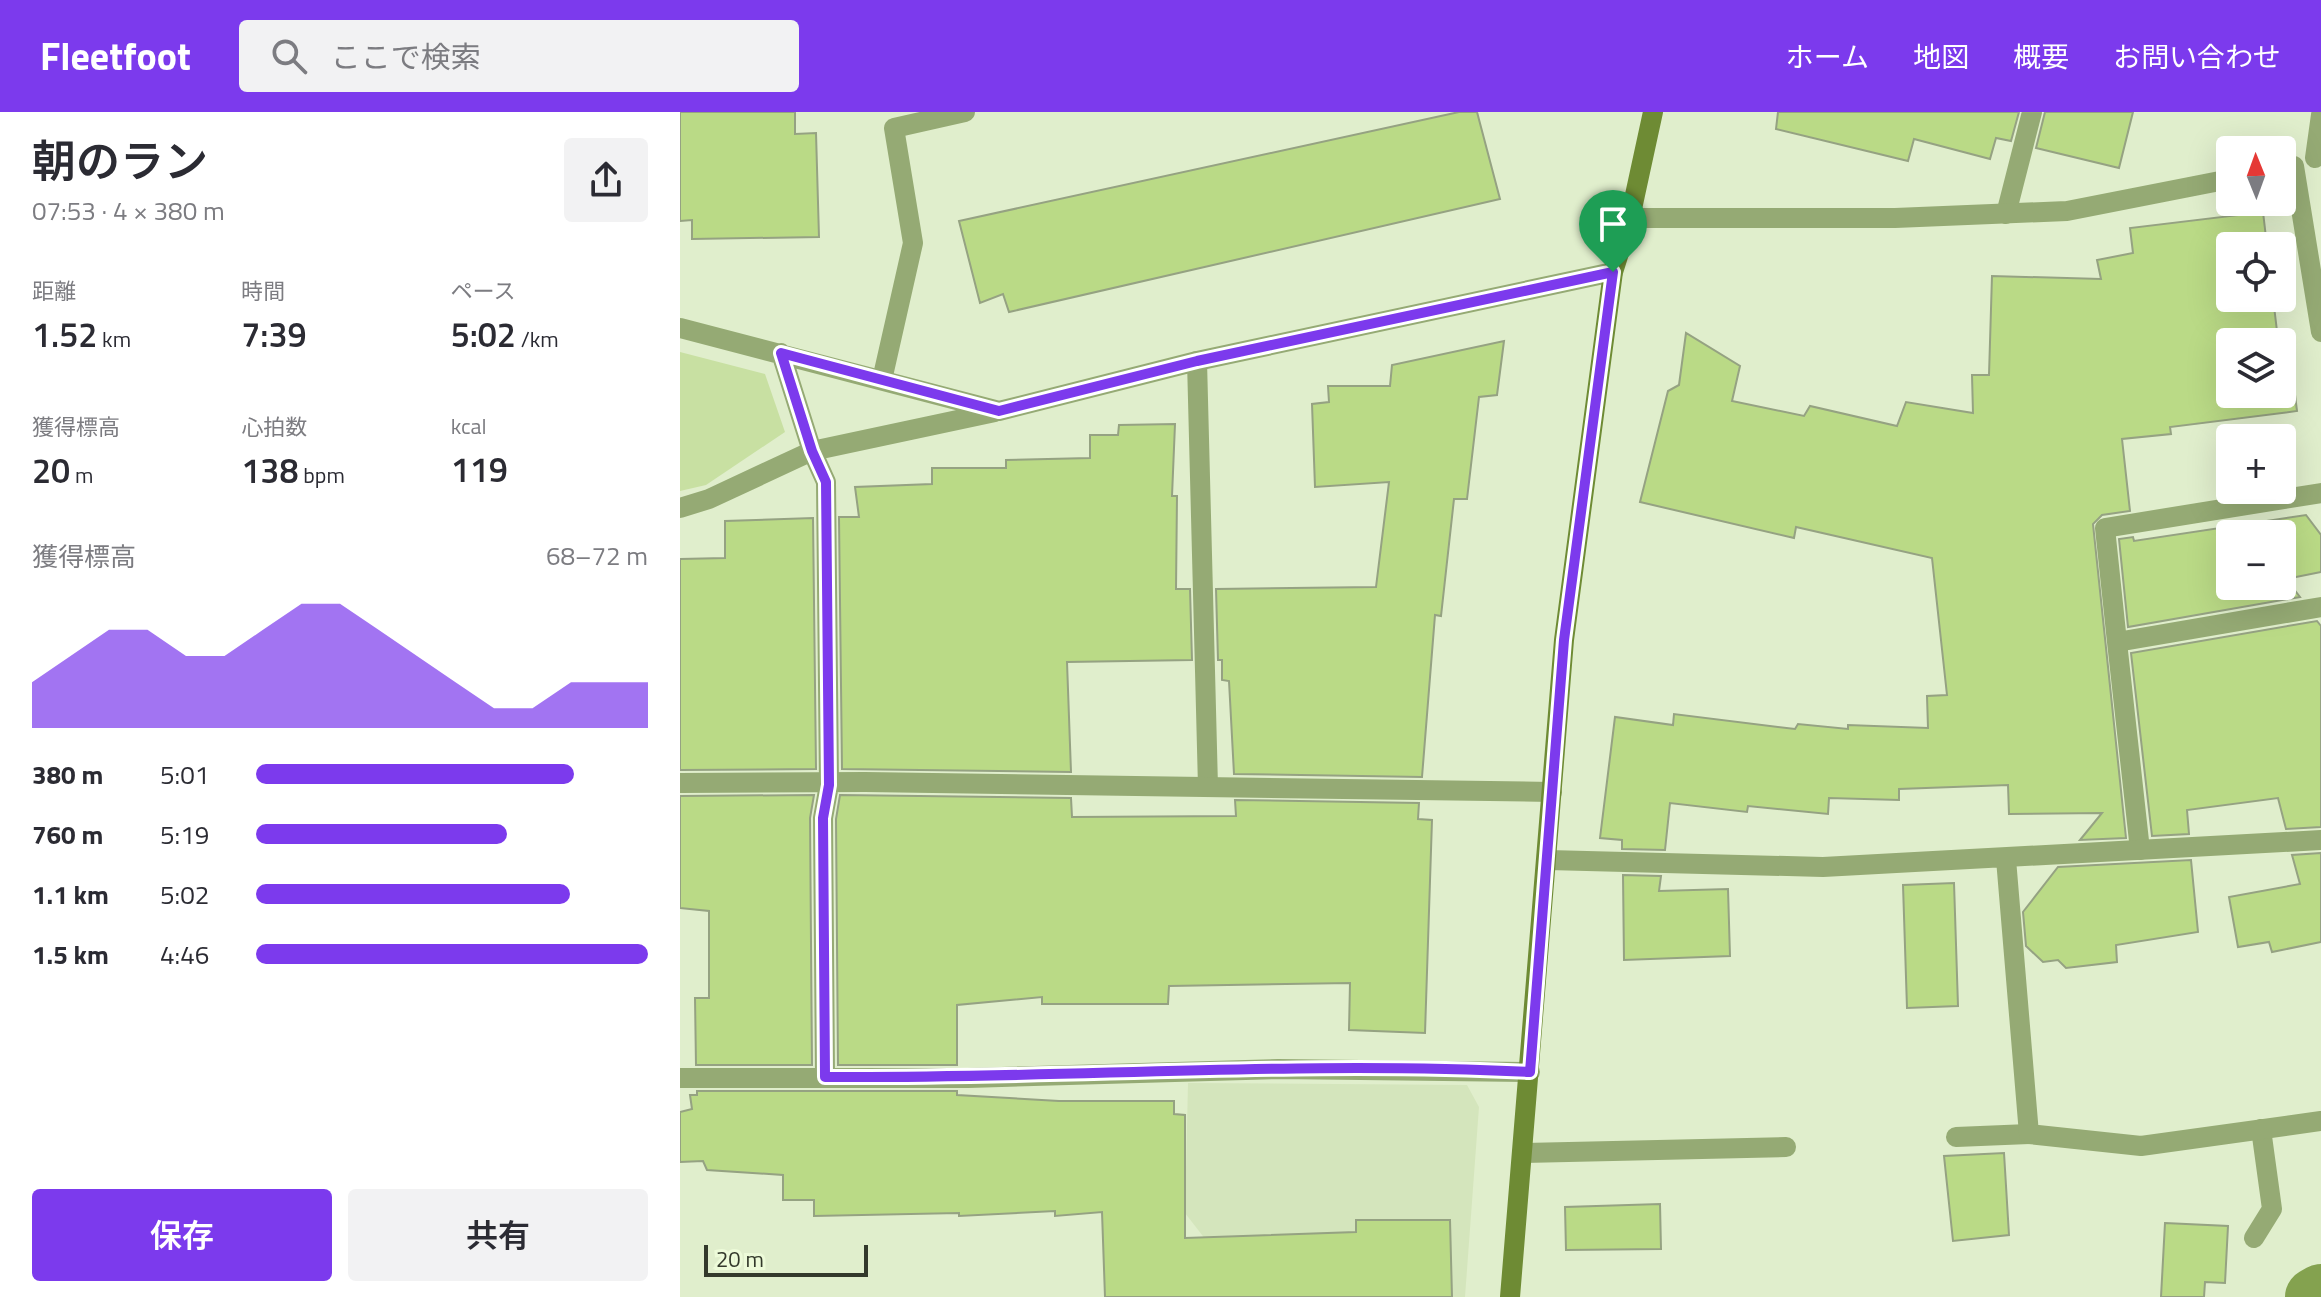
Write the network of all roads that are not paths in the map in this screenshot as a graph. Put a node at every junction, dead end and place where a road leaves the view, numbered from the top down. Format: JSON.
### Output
{"nodes":[{"id":1,"x":965,"y":112,"type":"edge"},
{"id":2,"x":1653,"y":112,"type":"edge"},
{"id":3,"x":2032,"y":112,"type":"edge"},
{"id":4,"x":2321,"y":115,"type":"edge"},
{"id":5,"x":2318,"y":158,"type":"edge"},
{"id":6,"x":2296,"y":165,"type":"edge"},
{"id":7,"x":2216,"y":182,"type":"edge"},
{"id":8,"x":2296,"y":207,"type":"edge"},
{"id":9,"x":2006,"y":214,"type":"junction"},
{"id":10,"x":1630,"y":218,"type":"junction"},
{"id":11,"x":1613,"y":272,"type":"junction"},
{"id":12,"x":680,"y":328,"type":"edge"},
{"id":13,"x":2321,"y":332,"type":"edge"},
{"id":14,"x":781,"y":353,"type":"junction"},
{"id":15,"x":1197,"y":361,"type":"junction"},
{"id":16,"x":882,"y":380,"type":"junction"},
{"id":17,"x":999,"y":411,"type":"junction"},
{"id":18,"x":812,"y":451,"type":"junction"},
{"id":19,"x":2321,"y":493,"type":"edge"},
{"id":20,"x":680,"y":508,"type":"edge"},
{"id":21,"x":2321,"y":607,"type":"edge"},
{"id":22,"x":2117,"y":642,"type":"junction"},
{"id":23,"x":680,"y":783,"type":"edge"},
{"id":24,"x":829,"y":785,"type":"junction"},
{"id":25,"x":1208,"y":787,"type":"junction"},
{"id":26,"x":1552,"y":792,"type":"junction"},
{"id":27,"x":2321,"y":840,"type":"edge"},
{"id":28,"x":2140,"y":850,"type":"junction"},
{"id":29,"x":2006,"y":859,"type":"junction"},
{"id":30,"x":1548,"y":860,"type":"junction"},
{"id":31,"x":1530,"y":1072,"type":"junction"},
{"id":32,"x":825,"y":1077,"type":"junction"},
{"id":33,"x":680,"y":1078,"type":"edge"},
{"id":34,"x":2321,"y":1121,"type":"edge"},
{"id":35,"x":2261,"y":1129,"type":"junction"},
{"id":36,"x":2029,"y":1134,"type":"junction"},
{"id":37,"x":1956,"y":1137,"type":"dead end"},
{"id":38,"x":1786,"y":1147,"type":"dead end"},
{"id":39,"x":1522,"y":1153,"type":"junction"},
{"id":40,"x":2254,"y":1238,"type":"dead end"},
{"id":41,"x":1510,"y":1297,"type":"edge"}],
"edges":[{"from":1,"to":16,"type":"street"},
{"from":2,"to":10,"type":"main road"},
{"from":3,"to":9,"type":"street"},
{"from":4,"to":5,"type":"street"},
{"from":5,"to":6,"type":"street"},
{"from":7,"to":9,"type":"street"},
{"from":8,"to":13,"type":"street"},
{"from":9,"to":10,"type":"street"},
{"from":10,"to":11,"type":"main road"},
{"from":11,"to":15,"type":"street"},
{"from":11,"to":26,"type":"main road"},
{"from":12,"to":14,"type":"street"},
{"from":14,"to":16,"type":"street"},
{"from":14,"to":18,"type":"street"},
{"from":15,"to":17,"type":"street"},
{"from":15,"to":25,"type":"street"},
{"from":16,"to":17,"type":"street"},
{"from":17,"to":18,"type":"street"},
{"from":18,"to":20,"type":"street"},
{"from":18,"to":24,"type":"street"},
{"from":19,"to":22,"type":"street"},
{"from":21,"to":22,"type":"street"},
{"from":22,"to":28,"type":"street"},
{"from":23,"to":24,"type":"street"},
{"from":24,"to":25,"type":"street"},
{"from":24,"to":32,"type":"street"},
{"from":25,"to":26,"type":"street"},
{"from":26,"to":30,"type":"main road"},
{"from":27,"to":28,"type":"street"},
{"from":28,"to":29,"type":"street"},
{"from":29,"to":30,"type":"street"},
{"from":29,"to":36,"type":"street"},
{"from":30,"to":31,"type":"main road"},
{"from":31,"to":32,"type":"street"},
{"from":31,"to":39,"type":"main road"},
{"from":32,"to":33,"type":"street"},
{"from":34,"to":35,"type":"street"},
{"from":35,"to":36,"type":"street"},
{"from":35,"to":40,"type":"street"},
{"from":36,"to":37,"type":"street"},
{"from":38,"to":39,"type":"street"},
{"from":39,"to":41,"type":"main road"}]}
